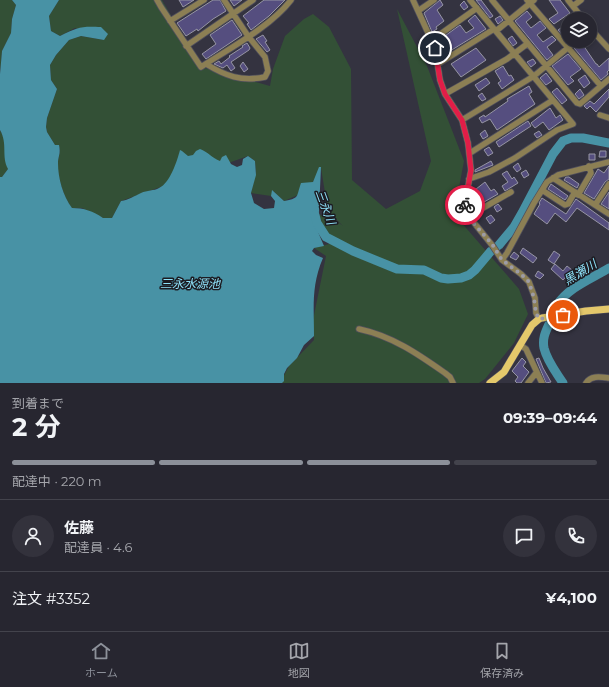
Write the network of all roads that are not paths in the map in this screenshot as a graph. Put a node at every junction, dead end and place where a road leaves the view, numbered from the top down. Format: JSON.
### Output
{"nodes":[{"id":1,"x":157,"y":0,"type":"edge"},
{"id":2,"x":204,"y":0,"type":"edge"},
{"id":3,"x":224,"y":0,"type":"edge"},
{"id":4,"x":253,"y":0,"type":"edge"},
{"id":5,"x":291,"y":0,"type":"edge"},
{"id":6,"x":412,"y":0,"type":"edge"},
{"id":7,"x":434,"y":0,"type":"edge"},
{"id":8,"x":470,"y":0,"type":"edge"},
{"id":9,"x":492,"y":0,"type":"edge"},
{"id":10,"x":568,"y":0,"type":"edge"},
{"id":11,"x":581,"y":0,"type":"edge"},
{"id":12,"x":530,"y":1,"type":"edge"},
{"id":13,"x":573,"y":6,"type":"junction"},
{"id":14,"x":477,"y":8,"type":"junction"},
{"id":15,"x":418,"y":11,"type":"junction"},
{"id":16,"x":578,"y":12,"type":"edge"},
{"id":17,"x":233,"y":14,"type":"junction"},
{"id":18,"x":170,"y":21,"type":"junction"},
{"id":19,"x":508,"y":21,"type":"junction"},
{"id":20,"x":495,"y":30,"type":"junction"},
{"id":21,"x":248,"y":36,"type":"junction"},
{"id":22,"x":597,"y":36,"type":"edge"},
{"id":23,"x":561,"y":39,"type":"edge"},
{"id":24,"x":432,"y":40,"type":"junction"},
{"id":25,"x":527,"y":44,"type":"junction"},
{"id":26,"x":186,"y":46,"type":"junction"},
{"id":27,"x":568,"y":48,"type":"joint"},
{"id":28,"x":609,"y":49,"type":"edge"},
{"id":29,"x":515,"y":54,"type":"junction"},
{"id":30,"x":206,"y":64,"type":"junction"},
{"id":31,"x":438,"y":64,"type":"junction"},
{"id":32,"x":546,"y":66,"type":"junction"},
{"id":33,"x":534,"y":76,"type":"junction"},
{"id":34,"x":609,"y":80,"type":"edge"},
{"id":35,"x":601,"y":86,"type":"junction"},
{"id":36,"x":445,"y":94,"type":"junction"},
{"id":37,"x":553,"y":100,"type":"junction"},
{"id":38,"x":600,"y":114,"type":"dead end"},
{"id":39,"x":609,"y":118,"type":"edge"},
{"id":40,"x":462,"y":120,"type":"junction"},
{"id":41,"x":470,"y":153,"type":"junction"},
{"id":42,"x":609,"y":162,"type":"edge"},
{"id":43,"x":589,"y":166,"type":"junction"},
{"id":44,"x":553,"y":178,"type":"junction"},
{"id":45,"x":469,"y":179,"type":"junction"},
{"id":46,"x":609,"y":184,"type":"edge"},
{"id":47,"x":542,"y":190,"type":"junction"},
{"id":48,"x":511,"y":192,"type":"dead end"},
{"id":49,"x":576,"y":193,"type":"junction"},
{"id":50,"x":595,"y":205,"type":"junction"},
{"id":51,"x":609,"y":214,"type":"edge"},
{"id":52,"x":469,"y":216,"type":"junction"},
{"id":53,"x":502,"y":260,"type":"junction"},
{"id":54,"x":609,"y":309,"type":"edge"},
{"id":55,"x":540,"y":319,"type":"junction"},
{"id":56,"x":359,"y":329,"type":"dead end"},
{"id":57,"x":520,"y":345,"type":"junction"},
{"id":58,"x":536,"y":373,"type":"junction"},
{"id":59,"x":609,"y":378,"type":"edge"},
{"id":60,"x":453,"y":383,"type":"edge"},
{"id":61,"x":490,"y":383,"type":"edge"},
{"id":62,"x":528,"y":383,"type":"edge"},
{"id":63,"x":542,"y":383,"type":"edge"},
{"id":64,"x":586,"y":383,"type":"edge"}],
"edges":[{"from":1,"to":18,"type":"street"},
{"from":2,"to":18,"type":"street"},
{"from":3,"to":17,"type":"street"},
{"from":4,"to":17,"type":"street"},
{"from":5,"to":21,"type":"street"},
{"from":6,"to":15,"type":"street"},
{"from":7,"to":15,"type":"street"},
{"from":8,"to":14,"type":"street"},
{"from":9,"to":19,"type":"street"},
{"from":10,"to":13,"type":"street"},
{"from":11,"to":13,"type":"street"},
{"from":12,"to":19,"type":"street"},
{"from":12,"to":23,"type":"street"},
{"from":13,"to":16,"type":"street"},
{"from":14,"to":20,"type":"street"},
{"from":14,"to":24,"type":"street"},
{"from":15,"to":24,"type":"street"},
{"from":17,"to":21,"type":"street"},
{"from":17,"to":26,"type":"street"},
{"from":18,"to":26,"type":"street"},
{"from":19,"to":20,"type":"street"},
{"from":19,"to":25,"type":"street"},
{"from":20,"to":29,"type":"street"},
{"from":20,"to":31,"type":"street"},
{"from":21,"to":30,"type":"street"},
{"from":21,"to":30,"type":"street"},
{"from":22,"to":28,"type":"street"},
{"from":24,"to":31,"type":"street"},
{"from":25,"to":29,"type":"street"},
{"from":25,"to":32,"type":"street"},
{"from":26,"to":30,"type":"street"},
{"from":27,"to":32,"type":"street"},
{"from":27,"to":35,"type":"street"},
{"from":29,"to":33,"type":"street"},
{"from":29,"to":36,"type":"street"},
{"from":31,"to":36,"type":"street"},
{"from":32,"to":33,"type":"street"},
{"from":32,"to":35,"type":"street"},
{"from":33,"to":37,"type":"street"},
{"from":33,"to":40,"type":"street"},
{"from":34,"to":35,"type":"street"},
{"from":36,"to":40,"type":"street"},
{"from":37,"to":41,"type":"street"},
{"from":37,"to":45,"type":"street"},
{"from":38,"to":39,"type":"street"},
{"from":40,"to":41,"type":"street"},
{"from":41,"to":45,"type":"street"},
{"from":42,"to":43,"type":"street"},
{"from":43,"to":44,"type":"street"},
{"from":43,"to":49,"type":"street"},
{"from":44,"to":47,"type":"street"},
{"from":44,"to":49,"type":"street"},
{"from":45,"to":52,"type":"street"},
{"from":46,"to":50,"type":"street"},
{"from":47,"to":49,"type":"street"},
{"from":47,"to":53,"type":"street"},
{"from":48,"to":52,"type":"street"},
{"from":49,"to":50,"type":"street"},
{"from":50,"to":51,"type":"street"},
{"from":52,"to":53,"type":"street"},
{"from":53,"to":55,"type":"street"},
{"from":54,"to":55,"type":"main road"},
{"from":55,"to":57,"type":"main road"},
{"from":56,"to":60,"type":"street"},
{"from":57,"to":58,"type":"street"},
{"from":57,"to":61,"type":"main road"},
{"from":58,"to":62,"type":"street"},
{"from":58,"to":63,"type":"street"},
{"from":59,"to":64,"type":"street"}]}
